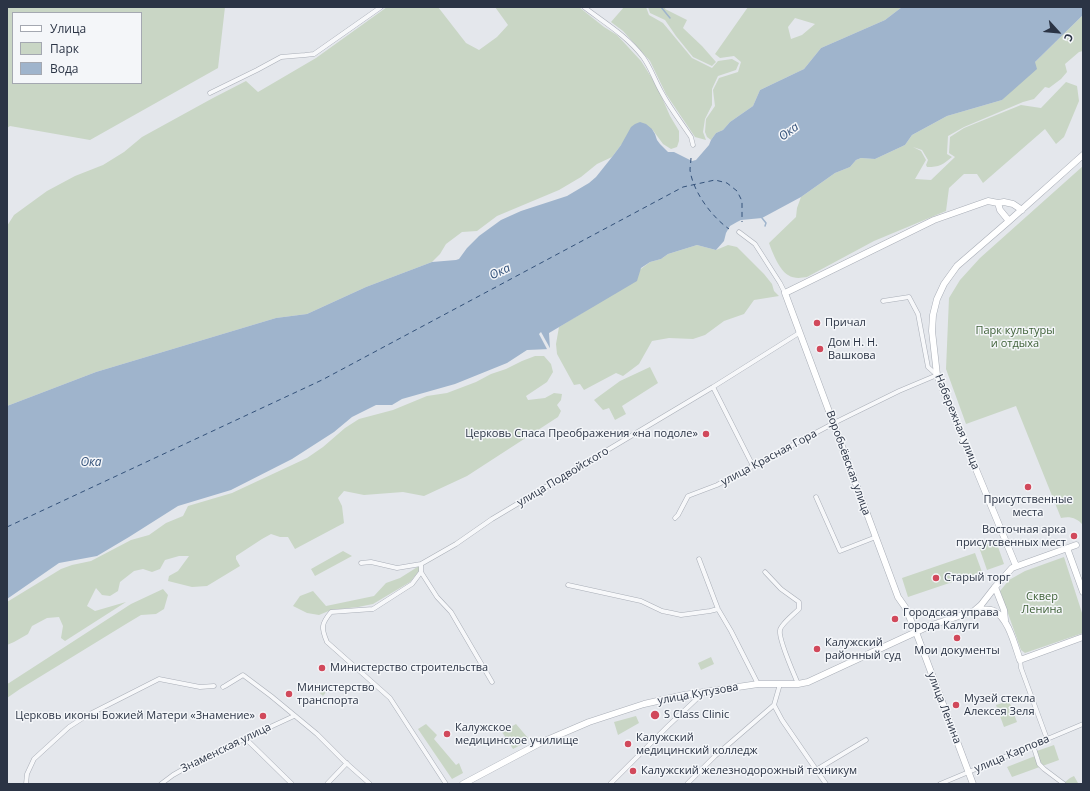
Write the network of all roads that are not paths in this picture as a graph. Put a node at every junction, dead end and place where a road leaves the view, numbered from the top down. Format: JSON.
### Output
{"nodes":[{"id":1,"x":381,"y":7,"type":"edge"},
{"id":2,"x":584,"y":7,"type":"edge"},
{"id":3,"x":210,"y":93,"type":"dead end"},
{"id":4,"x":693,"y":145,"type":"dead end"},
{"id":5,"x":1083,"y":155,"type":"edge"},
{"id":6,"x":998,"y":203,"type":"junction"},
{"id":7,"x":1022,"y":210,"type":"junction"},
{"id":8,"x":1009,"y":221,"type":"junction"},
{"id":9,"x":739,"y":232,"type":"dead end"},
{"id":10,"x":785,"y":293,"type":"junction"},
{"id":11,"x":883,"y":301,"type":"dead end"},
{"id":12,"x":799,"y":333,"type":"junction"},
{"id":13,"x":937,"y":375,"type":"junction"},
{"id":14,"x":713,"y":387,"type":"junction"},
{"id":15,"x":834,"y":423,"type":"junction"},
{"id":16,"x":753,"y":466,"type":"junction"},
{"id":17,"x":816,"y":497,"type":"dead end"},
{"id":18,"x":675,"y":518,"type":"dead end"},
{"id":19,"x":876,"y":537,"type":"junction"},
{"id":20,"x":1080,"y":544,"type":"edge"},
{"id":21,"x":1067,"y":548,"type":"junction"},
{"id":22,"x":699,"y":559,"type":"dead end"},
{"id":23,"x":361,"y":564,"type":"dead end"},
{"id":24,"x":421,"y":564,"type":"junction"},
{"id":25,"x":1016,"y":566,"type":"junction"},
{"id":26,"x":421,"y":572,"type":"junction"},
{"id":27,"x":765,"y":572,"type":"dead end"},
{"id":28,"x":568,"y":585,"type":"dead end"},
{"id":29,"x":995,"y":587,"type":"junction"},
{"id":30,"x":1083,"y":592,"type":"edge"},
{"id":31,"x":718,"y":609,"type":"junction"},
{"id":32,"x":974,"y":611,"type":"junction"},
{"id":33,"x":1005,"y":620,"type":"junction"},
{"id":34,"x":916,"y":632,"type":"junction"},
{"id":35,"x":1083,"y":637,"type":"edge"},
{"id":36,"x":1020,"y":660,"type":"junction"},
{"id":37,"x":492,"y":682,"type":"dead end"},
{"id":38,"x":758,"y":684,"type":"junction"},
{"id":39,"x":780,"y":684,"type":"junction"},
{"id":40,"x":798,"y":684,"type":"junction"},
{"id":41,"x":214,"y":686,"type":"dead end"},
{"id":42,"x":222,"y":687,"type":"dead end"},
{"id":43,"x":704,"y":692,"type":"junction"},
{"id":44,"x":774,"y":705,"type":"junction"},
{"id":45,"x":294,"y":716,"type":"junction"},
{"id":46,"x":1083,"y":724,"type":"edge"},
{"id":47,"x":246,"y":739,"type":"junction"},
{"id":48,"x":1047,"y":739,"type":"junction"},
{"id":49,"x":866,"y":740,"type":"dead end"},
{"id":50,"x":1033,"y":745,"type":"junction"},
{"id":51,"x":347,"y":764,"type":"junction"},
{"id":52,"x":816,"y":770,"type":"junction"},
{"id":53,"x":969,"y":773,"type":"junction"},
{"id":54,"x":825,"y":782,"type":"edge"},
{"id":55,"x":26,"y":784,"type":"edge"},
{"id":56,"x":161,"y":784,"type":"edge"},
{"id":57,"x":292,"y":784,"type":"edge"},
{"id":58,"x":327,"y":784,"type":"edge"},
{"id":59,"x":370,"y":784,"type":"edge"},
{"id":60,"x":446,"y":784,"type":"edge"},
{"id":61,"x":463,"y":784,"type":"edge"},
{"id":62,"x":610,"y":784,"type":"edge"},
{"id":63,"x":688,"y":784,"type":"edge"},
{"id":64,"x":820,"y":784,"type":"edge"},
{"id":65,"x":940,"y":784,"type":"edge"},
{"id":66,"x":973,"y":784,"type":"edge"},
{"id":67,"x":1064,"y":784,"type":"edge"}],
"edges":[{"from":1,"to":3,"type":"street"},
{"from":2,"to":4,"type":"street"},
{"from":5,"to":7,"type":"main road","name":"Набережная улица"},
{"from":6,"to":7,"type":"main road"},
{"from":6,"to":8,"type":"main road"},
{"from":6,"to":10,"type":"main road"},
{"from":7,"to":8,"type":"main road","name":"Набережная улица"},
{"from":8,"to":13,"type":"main road","name":"Набережная улица"},
{"from":9,"to":10,"type":"street"},
{"from":10,"to":12,"type":"main road","name":"Воробьёвская улица"},
{"from":11,"to":13,"type":"street"},
{"from":12,"to":14,"type":"street","name":"улица Подвойского"},
{"from":12,"to":15,"type":"main road","name":"Воробьёвская улица"},
{"from":13,"to":15,"type":"street","name":"улица Красная Гора"},
{"from":13,"to":25,"type":"main road","name":"Набережная улица"},
{"from":14,"to":16,"type":"street"},
{"from":14,"to":24,"type":"street","name":"улица Подвойского"},
{"from":15,"to":16,"type":"street","name":"улица Красная Гора"},
{"from":15,"to":19,"type":"main road","name":"Воробьёвская улица"},
{"from":16,"to":18,"type":"street","name":"улица Красная Гора"},
{"from":17,"to":19,"type":"street"},
{"from":19,"to":34,"type":"main road","name":"Воробьёвская улица"},
{"from":20,"to":21,"type":"main road"},
{"from":21,"to":25,"type":"main road"},
{"from":21,"to":30,"type":"main road"},
{"from":22,"to":31,"type":"street"},
{"from":23,"to":24,"type":"street"},
{"from":24,"to":26,"type":"street"},
{"from":25,"to":29,"type":"main road"},
{"from":26,"to":37,"type":"street"},
{"from":26,"to":60,"type":"street"},
{"from":27,"to":40,"type":"street"},
{"from":28,"to":31,"type":"street"},
{"from":29,"to":32,"type":"main road"},
{"from":29,"to":33,"type":"main road"},
{"from":31,"to":38,"type":"street"},
{"from":32,"to":33,"type":"main road"},
{"from":32,"to":34,"type":"main road","name":"улица Кутузова"},
{"from":33,"to":36,"type":"main road"},
{"from":34,"to":40,"type":"main road","name":"улица Кутузова"},
{"from":34,"to":53,"type":"main road","name":"улица Ленина"},
{"from":35,"to":36,"type":"main road"},
{"from":36,"to":48,"type":"street"},
{"from":38,"to":39,"type":"main road","name":"улица Кутузова"},
{"from":38,"to":43,"type":"main road","name":"улица Кутузова"},
{"from":39,"to":40,"type":"main road","name":"улица Кутузова"},
{"from":39,"to":44,"type":"street"},
{"from":41,"to":55,"type":"street"},
{"from":42,"to":45,"type":"street"},
{"from":43,"to":61,"type":"main road","name":"улица Кутузова"},
{"from":43,"to":62,"type":"street"},
{"from":44,"to":52,"type":"street"},
{"from":44,"to":63,"type":"street"},
{"from":45,"to":47,"type":"street","name":"Знаменская улица"},
{"from":45,"to":51,"type":"street"},
{"from":46,"to":48,"type":"street","name":"улица Карпова"},
{"from":47,"to":56,"type":"street","name":"Знаменская улица"},
{"from":47,"to":57,"type":"street"},
{"from":48,"to":50,"type":"street","name":"улица Карпова"},
{"from":49,"to":52,"type":"street"},
{"from":50,"to":53,"type":"street","name":"улица Карпова"},
{"from":50,"to":67,"type":"street"},
{"from":51,"to":58,"type":"street"},
{"from":51,"to":59,"type":"street"},
{"from":52,"to":54,"type":"street"},
{"from":53,"to":65,"type":"street","name":"улица Карпова"},
{"from":53,"to":66,"type":"main road","name":"улица Ленина"},
{"from":54,"to":64,"type":"street"}]}
